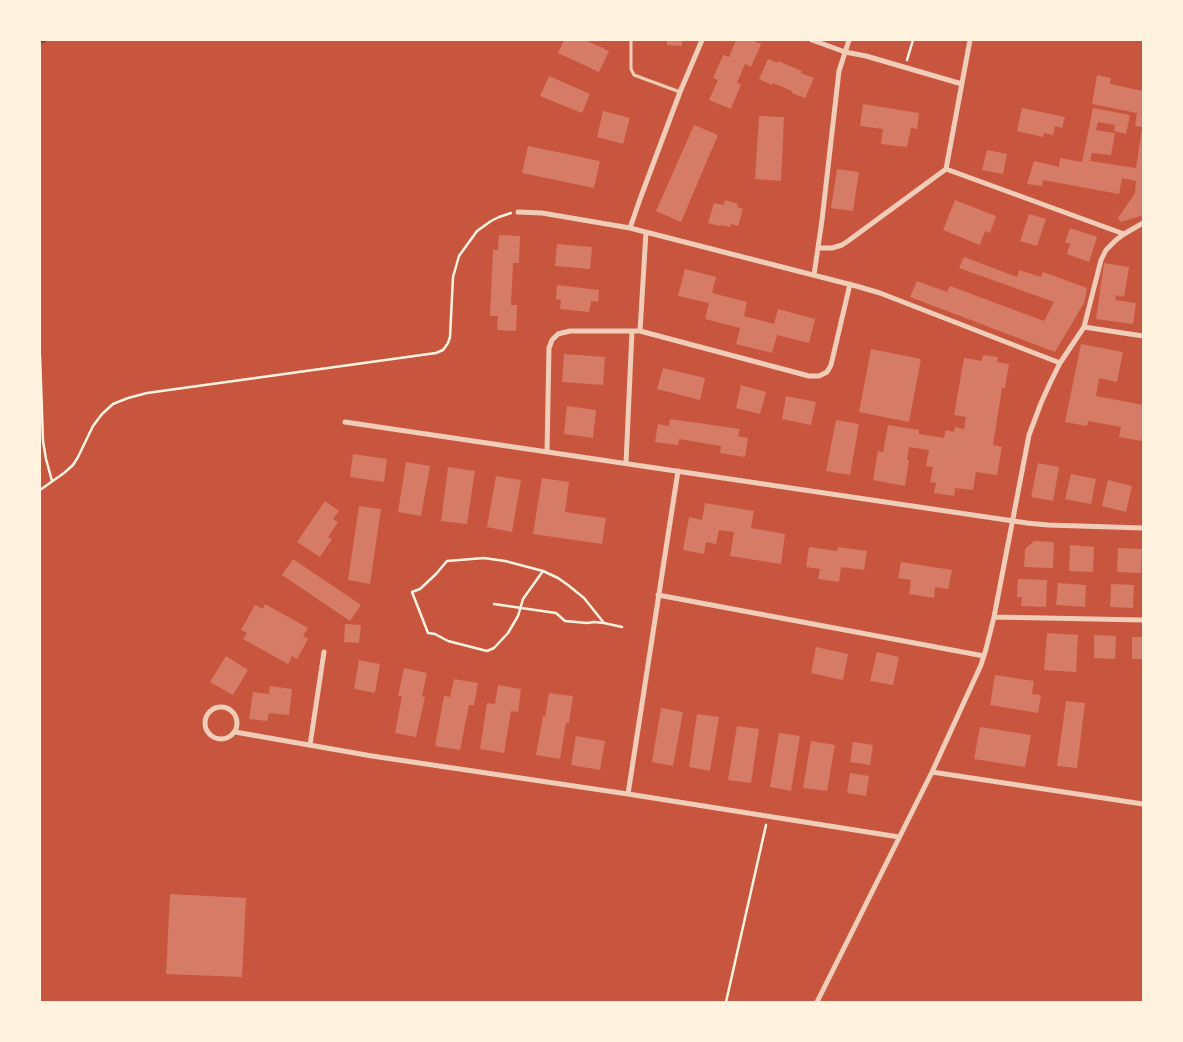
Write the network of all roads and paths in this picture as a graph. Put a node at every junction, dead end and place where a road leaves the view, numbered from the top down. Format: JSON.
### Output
{"nodes":[{"id":1,"x":631,"y":40,"type":"edge"},
{"id":2,"x":702,"y":40,"type":"edge"},
{"id":3,"x":812,"y":40,"type":"edge"},
{"id":4,"x":849,"y":40,"type":"edge"},
{"id":5,"x":913,"y":40,"type":"edge"},
{"id":6,"x":970,"y":40,"type":"edge"},
{"id":7,"x":845,"y":52,"type":"junction"},
{"id":8,"x":905,"y":67,"type":"junction"},
{"id":9,"x":962,"y":84,"type":"junction"},
{"id":10,"x":680,"y":92,"type":"junction"},
{"id":11,"x":946,"y":169,"type":"junction"},
{"id":12,"x":518,"y":212,"type":"joint"},
{"id":13,"x":1143,"y":223,"type":"edge"},
{"id":14,"x":630,"y":228,"type":"junction"},
{"id":15,"x":646,"y":232,"type":"junction"},
{"id":16,"x":1124,"y":234,"type":"junction"},
{"id":17,"x":818,"y":248,"type":"junction"},
{"id":18,"x":814,"y":275,"type":"junction"},
{"id":19,"x":850,"y":284,"type":"junction"},
{"id":20,"x":1084,"y":327,"type":"junction"},
{"id":21,"x":632,"y":331,"type":"junction"},
{"id":22,"x":640,"y":331,"type":"junction"},
{"id":23,"x":1143,"y":336,"type":"edge"},
{"id":24,"x":40,"y":355,"type":"edge"},
{"id":25,"x":1060,"y":363,"type":"junction"},
{"id":26,"x":346,"y":422,"type":"dead end"},
{"id":27,"x":547,"y":452,"type":"junction"},
{"id":28,"x":626,"y":463,"type":"junction"},
{"id":29,"x":678,"y":471,"type":"junction"},
{"id":30,"x":52,"y":481,"type":"junction"},
{"id":31,"x":40,"y":490,"type":"edge"},
{"id":32,"x":1012,"y":520,"type":"junction"},
{"id":33,"x":1143,"y":528,"type":"edge"},
{"id":34,"x":543,"y":571,"type":"junction"},
{"id":35,"x":658,"y":595,"type":"junction"},
{"id":36,"x":494,"y":604,"type":"dead end"},
{"id":37,"x":520,"y":608,"type":"junction"},
{"id":38,"x":994,"y":617,"type":"junction"},
{"id":39,"x":1143,"y":620,"type":"edge"},
{"id":40,"x":604,"y":623,"type":"junction"},
{"id":41,"x":622,"y":627,"type":"dead end"},
{"id":42,"x":324,"y":652,"type":"dead end"},
{"id":43,"x":984,"y":656,"type":"junction"},
{"id":44,"x":235,"y":732,"type":"junction"},
{"id":45,"x":310,"y":746,"type":"junction"},
{"id":46,"x":932,"y":772,"type":"junction"},
{"id":47,"x":628,"y":794,"type":"junction"},
{"id":48,"x":1143,"y":804,"type":"edge"},
{"id":49,"x":768,"y":816,"type":"junction"},
{"id":50,"x":899,"y":838,"type":"junction"},
{"id":51,"x":726,"y":1002,"type":"edge"},
{"id":52,"x":817,"y":1002,"type":"edge"}],
"edges":[{"from":1,"to":10,"type":"lane"},
{"from":2,"to":10,"type":"street"},
{"from":3,"to":7,"type":"street"},
{"from":4,"to":7,"type":"street"},
{"from":5,"to":8,"type":"path"},
{"from":6,"to":9,"type":"street"},
{"from":7,"to":8,"type":"street"},
{"from":7,"to":17,"type":"street"},
{"from":8,"to":9,"type":"street"},
{"from":9,"to":11,"type":"street"},
{"from":10,"to":14,"type":"street"},
{"from":11,"to":16,"type":"street"},
{"from":11,"to":17,"type":"street"},
{"from":12,"to":14,"type":"street"},
{"from":12,"to":30,"type":"path"},
{"from":13,"to":16,"type":"street"},
{"from":14,"to":15,"type":"street"},
{"from":15,"to":18,"type":"street"},
{"from":15,"to":22,"type":"street"},
{"from":16,"to":20,"type":"street"},
{"from":17,"to":18,"type":"street"},
{"from":18,"to":19,"type":"street"},
{"from":19,"to":22,"type":"street"},
{"from":19,"to":25,"type":"street"},
{"from":20,"to":23,"type":"street"},
{"from":20,"to":25,"type":"street"},
{"from":21,"to":22,"type":"street"},
{"from":21,"to":27,"type":"street"},
{"from":21,"to":28,"type":"street"},
{"from":24,"to":30,"type":"path"},
{"from":25,"to":32,"type":"street"},
{"from":26,"to":27,"type":"street"},
{"from":27,"to":28,"type":"street"},
{"from":28,"to":29,"type":"street"},
{"from":29,"to":32,"type":"street"},
{"from":29,"to":35,"type":"street"},
{"from":30,"to":31,"type":"path"},
{"from":32,"to":33,"type":"street"},
{"from":32,"to":38,"type":"street"},
{"from":34,"to":37,"type":"path"},
{"from":34,"to":37,"type":"path"},
{"from":34,"to":40,"type":"path"},
{"from":35,"to":43,"type":"street"},
{"from":35,"to":47,"type":"street"},
{"from":36,"to":37,"type":"path"},
{"from":37,"to":40,"type":"path"},
{"from":38,"to":39,"type":"street"},
{"from":38,"to":43,"type":"street"},
{"from":40,"to":41,"type":"path"},
{"from":42,"to":45,"type":"street"},
{"from":43,"to":46,"type":"street"},
{"from":44,"to":44,"type":"street"},
{"from":44,"to":45,"type":"street"},
{"from":45,"to":47,"type":"street"},
{"from":46,"to":48,"type":"street"},
{"from":46,"to":50,"type":"street"},
{"from":47,"to":49,"type":"street"},
{"from":49,"to":50,"type":"street"},
{"from":49,"to":51,"type":"path"},
{"from":50,"to":52,"type":"street"}]}
